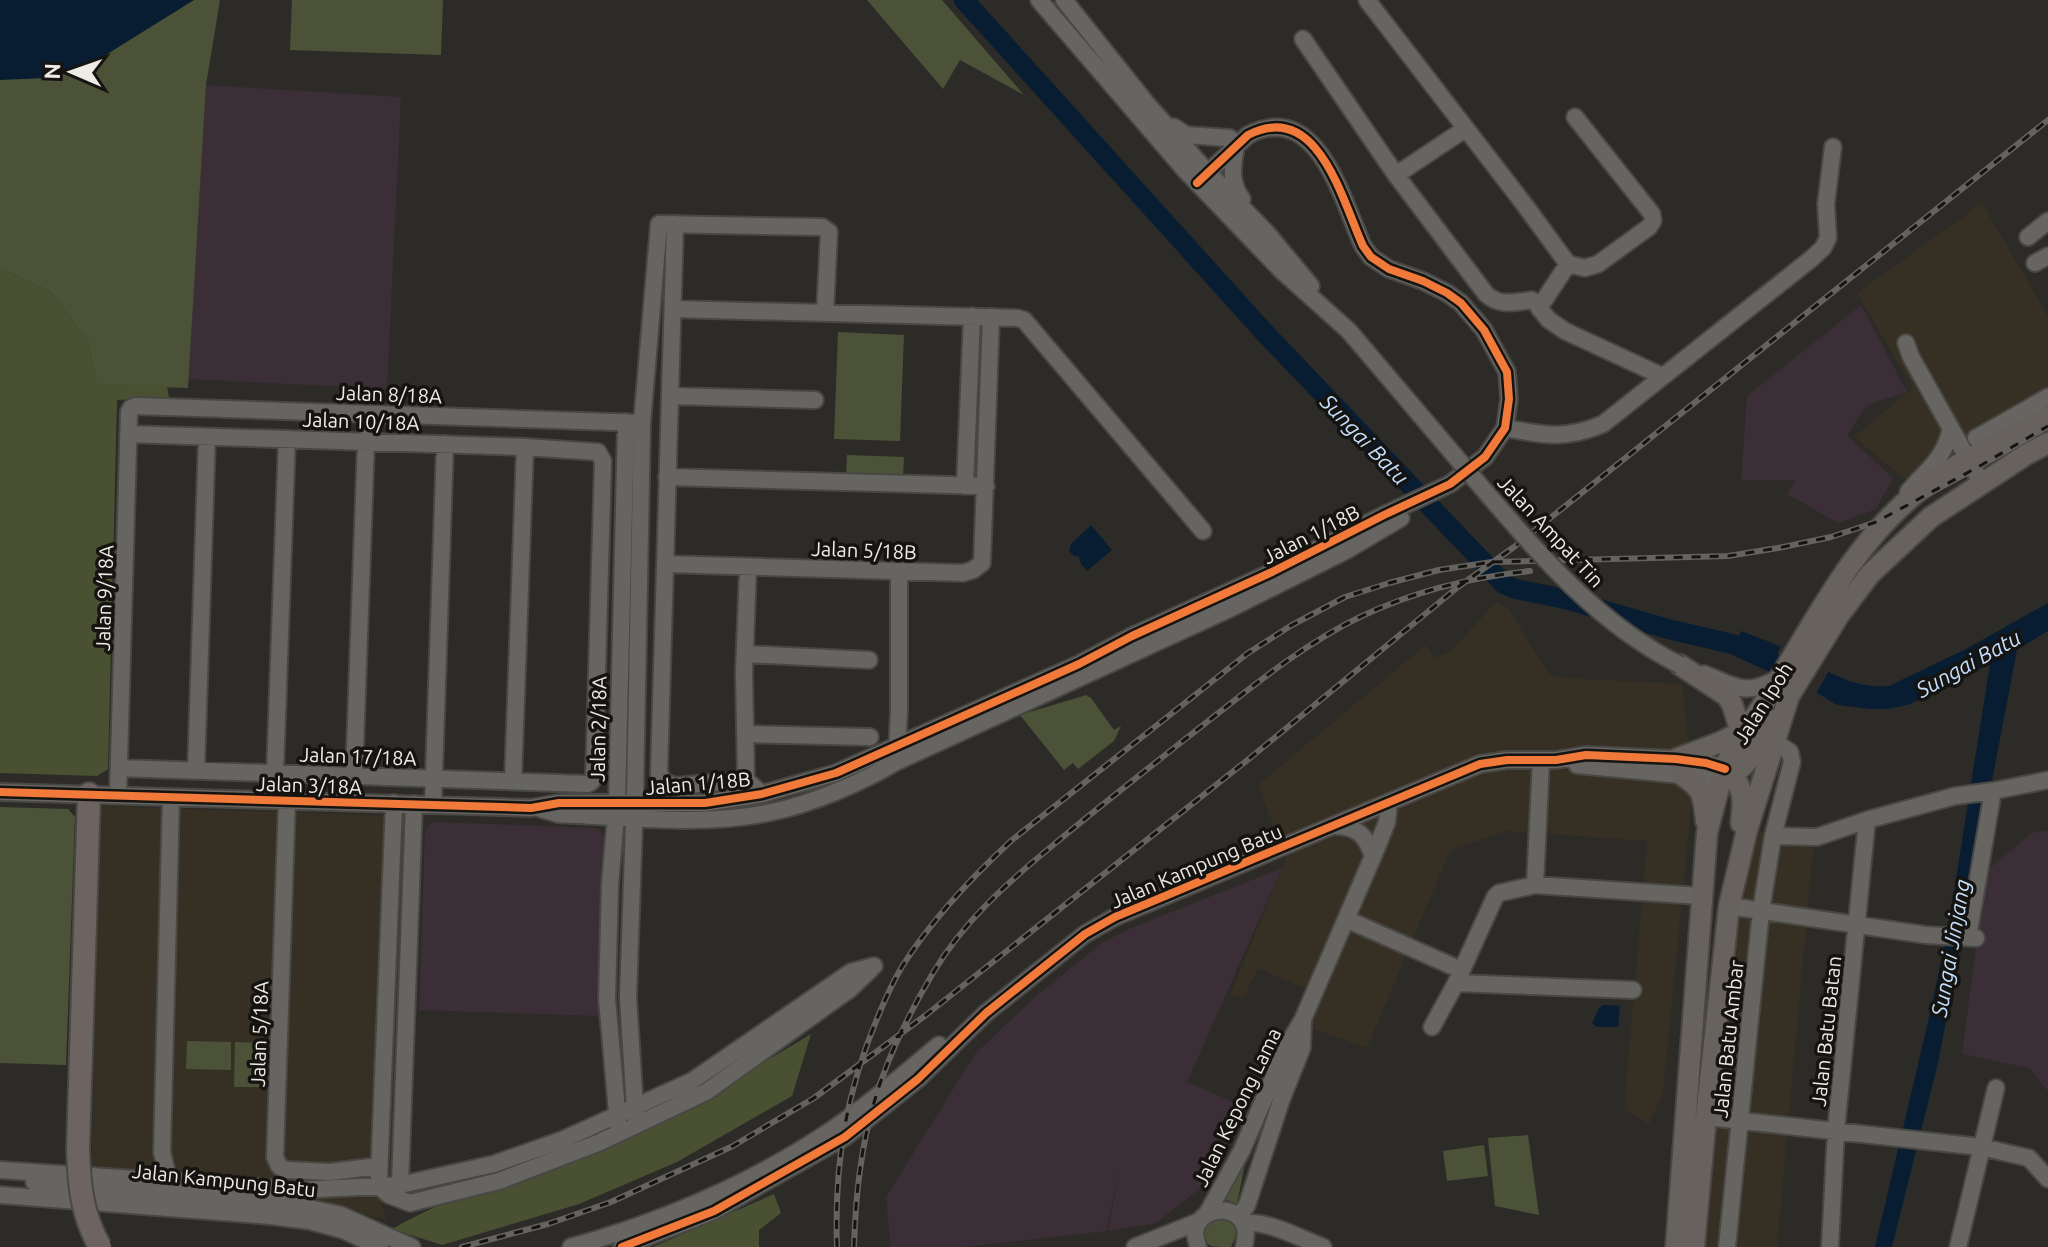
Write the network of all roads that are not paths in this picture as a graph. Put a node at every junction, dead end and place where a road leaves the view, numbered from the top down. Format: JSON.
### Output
{"nodes":[{"id":1,"x":1039,"y":0,"type":"edge"},
{"id":2,"x":1049,"y":0,"type":"edge"},
{"id":3,"x":1089,"y":0,"type":"edge"},
{"id":4,"x":1367,"y":0,"type":"edge"},
{"id":5,"x":1070,"y":6,"type":"edge"},
{"id":6,"x":1303,"y":39,"type":"dead end"},
{"id":7,"x":1101,"y":71,"type":"junction"},
{"id":8,"x":1136,"y":89,"type":"junction"},
{"id":9,"x":1575,"y":117,"type":"dead end"},
{"id":10,"x":1465,"y":129,"type":"junction"},
{"id":11,"x":1233,"y":143,"type":"junction"},
{"id":12,"x":1833,"y":147,"type":"dead end"},
{"id":13,"x":1199,"y":174,"type":"junction"},
{"id":14,"x":1396,"y":175,"type":"junction"},
{"id":15,"x":2048,"y":221,"type":"edge"},
{"id":16,"x":675,"y":224,"type":"junction"},
{"id":17,"x":1267,"y":233,"type":"junction"},
{"id":18,"x":2028,"y":237,"type":"dead end"},
{"id":19,"x":1568,"y":264,"type":"junction"},
{"id":20,"x":1532,"y":300,"type":"dead end"},
{"id":21,"x":673,"y":309,"type":"junction"},
{"id":22,"x":825,"y":313,"type":"junction"},
{"id":23,"x":972,"y":316,"type":"junction"},
{"id":24,"x":991,"y":317,"type":"junction"},
{"id":25,"x":1349,"y":331,"type":"junction"},
{"id":26,"x":1906,"y":343,"type":"dead end"},
{"id":27,"x":1662,"y":376,"type":"junction"},
{"id":28,"x":670,"y":396,"type":"junction"},
{"id":29,"x":2048,"y":397,"type":"edge"},
{"id":30,"x":815,"y":400,"type":"dead end"},
{"id":31,"x":136,"y":406,"type":"joint"},
{"id":32,"x":377,"y":414,"type":"junction"},
{"id":33,"x":2048,"y":417,"type":"edge"},
{"id":34,"x":634,"y":422,"type":"junction"},
{"id":35,"x":1510,"y":429,"type":"junction"},
{"id":36,"x":1951,"y":429,"type":"junction"},
{"id":37,"x":128,"y":434,"type":"junction"},
{"id":38,"x":2016,"y":435,"type":"junction"},
{"id":39,"x":207,"y":437,"type":"junction"},
{"id":40,"x":1976,"y":438,"type":"junction"},
{"id":41,"x":287,"y":439,"type":"junction"},
{"id":42,"x":366,"y":442,"type":"junction"},
{"id":43,"x":2048,"y":443,"type":"edge"},
{"id":44,"x":445,"y":444,"type":"junction"},
{"id":45,"x":525,"y":447,"type":"junction"},
{"id":46,"x":1968,"y":459,"type":"junction"},
{"id":47,"x":667,"y":477,"type":"junction"},
{"id":48,"x":1982,"y":484,"type":"junction"},
{"id":49,"x":965,"y":486,"type":"junction"},
{"id":50,"x":986,"y":486,"type":"junction"},
{"id":51,"x":1203,"y":531,"type":"dead end"},
{"id":52,"x":1864,"y":546,"type":"junction"},
{"id":53,"x":665,"y":564,"type":"junction"},
{"id":54,"x":748,"y":567,"type":"junction"},
{"id":55,"x":899,"y":571,"type":"junction"},
{"id":56,"x":1809,"y":644,"type":"junction"},
{"id":57,"x":745,"y":654,"type":"junction"},
{"id":58,"x":869,"y":660,"type":"dead end"},
{"id":59,"x":1680,"y":665,"type":"junction"},
{"id":60,"x":1787,"y":687,"type":"junction"},
{"id":61,"x":1763,"y":704,"type":"junction"},
{"id":62,"x":1741,"y":732,"type":"junction"},
{"id":63,"x":746,"y":734,"type":"junction"},
{"id":64,"x":870,"y":737,"type":"dead end"},
{"id":65,"x":1775,"y":742,"type":"junction"},
{"id":66,"x":897,"y":754,"type":"junction"},
{"id":67,"x":1548,"y":760,"type":"junction"},
{"id":68,"x":1679,"y":767,"type":"junction"},
{"id":69,"x":119,"y":768,"type":"junction"},
{"id":70,"x":196,"y":771,"type":"junction"},
{"id":71,"x":274,"y":773,"type":"junction"},
{"id":72,"x":1726,"y":775,"type":"junction"},
{"id":73,"x":354,"y":776,"type":"junction"},
{"id":74,"x":594,"y":778,"type":"joint"},
{"id":75,"x":433,"y":779,"type":"junction"},
{"id":76,"x":746,"y":780,"type":"junction"},
{"id":77,"x":2048,"y":780,"type":"edge"},
{"id":78,"x":513,"y":781,"type":"junction"},
{"id":79,"x":1992,"y":791,"type":"junction"},
{"id":80,"x":0,"y":792,"type":"edge"},
{"id":81,"x":89,"y":794,"type":"junction"},
{"id":82,"x":762,"y":794,"type":"junction"},
{"id":83,"x":118,"y":795,"type":"junction"},
{"id":84,"x":171,"y":797,"type":"junction"},
{"id":85,"x":736,"y":799,"type":"junction"},
{"id":86,"x":280,"y":800,"type":"junction"},
{"id":87,"x":1389,"y":802,"type":"junction"},
{"id":88,"x":394,"y":803,"type":"junction"},
{"id":89,"x":414,"y":804,"type":"junction"},
{"id":90,"x":433,"y":804,"type":"junction"},
{"id":91,"x":616,"y":810,"type":"junction"},
{"id":92,"x":634,"y":811,"type":"junction"},
{"id":93,"x":1867,"y":820,"type":"junction"},
{"id":94,"x":1330,"y":827,"type":"junction"},
{"id":95,"x":1707,"y":833,"type":"junction"},
{"id":96,"x":1773,"y":836,"type":"junction"},
{"id":97,"x":1373,"y":857,"type":"junction"},
{"id":98,"x":1535,"y":885,"type":"junction"},
{"id":99,"x":1701,"y":896,"type":"junction"},
{"id":100,"x":1729,"y":906,"type":"junction"},
{"id":101,"x":1761,"y":911,"type":"junction"},
{"id":102,"x":1346,"y":919,"type":"junction"},
{"id":103,"x":1856,"y":925,"type":"junction"},
{"id":104,"x":1459,"y":976,"type":"junction"},
{"id":105,"x":1633,"y":990,"type":"dead end"},
{"id":106,"x":386,"y":993,"type":"junction"},
{"id":107,"x":407,"y":994,"type":"junction"},
{"id":108,"x":1303,"y":1019,"type":"junction"},
{"id":109,"x":1432,"y":1027,"type":"dead end"},
{"id":110,"x":1996,"y":1088,"type":"dead end"},
{"id":111,"x":635,"y":1107,"type":"junction"},
{"id":112,"x":1706,"y":1117,"type":"junction"},
{"id":113,"x":1740,"y":1120,"type":"junction"},
{"id":114,"x":618,"y":1124,"type":"junction"},
{"id":115,"x":636,"y":1125,"type":"junction"},
{"id":116,"x":1836,"y":1130,"type":"junction"},
{"id":117,"x":1981,"y":1147,"type":"junction"},
{"id":118,"x":379,"y":1166,"type":"junction"},
{"id":119,"x":0,"y":1170,"type":"edge"},
{"id":120,"x":0,"y":1178,"type":"edge"},
{"id":121,"x":2048,"y":1179,"type":"edge"},
{"id":122,"x":169,"y":1181,"type":"junction"},
{"id":123,"x":400,"y":1185,"type":"junction"},
{"id":124,"x":380,"y":1187,"type":"junction"},
{"id":125,"x":24,"y":1189,"type":"junction"},
{"id":126,"x":0,"y":1195,"type":"edge"},
{"id":127,"x":711,"y":1204,"type":"junction"},
{"id":128,"x":1204,"y":1216,"type":"junction"},
{"id":129,"x":1241,"y":1220,"type":"junction"},
{"id":130,"x":1269,"y":1225,"type":"junction"},
{"id":131,"x":1244,"y":1246,"type":"edge"},
{"id":132,"x":100,"y":1247,"type":"edge"},
{"id":133,"x":380,"y":1247,"type":"edge"},
{"id":134,"x":412,"y":1247,"type":"edge"},
{"id":135,"x":571,"y":1247,"type":"edge"},
{"id":136,"x":622,"y":1247,"type":"edge"},
{"id":137,"x":1135,"y":1247,"type":"edge"},
{"id":138,"x":1198,"y":1247,"type":"edge"},
{"id":139,"x":1323,"y":1247,"type":"edge"},
{"id":140,"x":1676,"y":1247,"type":"edge"},
{"id":141,"x":1694,"y":1247,"type":"edge"},
{"id":142,"x":1727,"y":1247,"type":"edge"},
{"id":143,"x":1830,"y":1247,"type":"edge"},
{"id":144,"x":1958,"y":1247,"type":"edge"}],
"edges":[{"from":1,"to":7,"type":"street","name":"Jalan Ampat Tin"},
{"from":2,"to":5,"type":"street"},
{"from":3,"to":5,"type":"street"},
{"from":4,"to":10,"type":"street"},
{"from":5,"to":7,"type":"street"},
{"from":5,"to":8,"type":"street","name":"Jalan Ampat Tin"},
{"from":6,"to":14,"type":"street"},
{"from":7,"to":13,"type":"street","name":"Jalan Ampat Tin"},
{"from":8,"to":11,"type":"street"},
{"from":8,"to":13,"type":"street","name":"Jalan Ampat Tin"},
{"from":9,"to":19,"type":"street"},
{"from":10,"to":14,"type":"street"},
{"from":10,"to":19,"type":"street"},
{"from":11,"to":13,"type":"street"},
{"from":11,"to":17,"type":"street"},
{"from":11,"to":35,"type":"street"},
{"from":12,"to":27,"type":"street"},
{"from":13,"to":17,"type":"street","name":"Jalan Ampat Tin"},
{"from":13,"to":25,"type":"street","name":"Jalan Ampat Tin"},
{"from":14,"to":20,"type":"street"},
{"from":15,"to":18,"type":"street"},
{"from":16,"to":21,"type":"street"},
{"from":16,"to":22,"type":"street"},
{"from":16,"to":34,"type":"street"},
{"from":17,"to":25,"type":"street","name":"Jalan Ampat Tin"},
{"from":19,"to":27,"type":"street"},
{"from":21,"to":22,"type":"street"},
{"from":21,"to":28,"type":"street"},
{"from":22,"to":23,"type":"street"},
{"from":23,"to":24,"type":"street"},
{"from":23,"to":49,"type":"street"},
{"from":24,"to":50,"type":"street"},
{"from":24,"to":51,"type":"street"},
{"from":25,"to":59,"type":"street","name":"Jalan Ampat Tin","bridge":true},
{"from":26,"to":36,"type":"street"},
{"from":27,"to":35,"type":"street"},
{"from":28,"to":30,"type":"street"},
{"from":28,"to":47,"type":"street"},
{"from":29,"to":40,"type":"street"},
{"from":31,"to":32,"type":"street","name":"Jalan 8/18A"},
{"from":31,"to":37,"type":"street","name":"Jalan 9/18A"},
{"from":32,"to":34,"type":"street","name":"Jalan 8/18A"},
{"from":32,"to":42,"type":"street"},
{"from":33,"to":38,"type":"main road","name":"Jalan Ipoh"},
{"from":34,"to":91,"type":"street","name":"Jalan 2/18A"},
{"from":34,"to":92,"type":"street","name":"Jalan 2/18A"},
{"from":35,"to":66,"type":"street","name":"Jalan 1/18B"},
{"from":36,"to":40,"type":"street"},
{"from":36,"to":46,"type":"street"},
{"from":36,"to":52,"type":"street"},
{"from":37,"to":39,"type":"street","name":"Jalan 10/18A"},
{"from":37,"to":69,"type":"street","name":"Jalan 9/18A"},
{"from":38,"to":40,"type":"street"},
{"from":38,"to":46,"type":"main road","name":"Jalan Ipoh"},
{"from":39,"to":41,"type":"street","name":"Jalan 10/18A"},
{"from":39,"to":70,"type":"street"},
{"from":41,"to":42,"type":"street","name":"Jalan 10/18A"},
{"from":41,"to":71,"type":"street"},
{"from":42,"to":44,"type":"street","name":"Jalan 10/18A"},
{"from":42,"to":73,"type":"street"},
{"from":43,"to":48,"type":"main road","name":"Jalan Ipoh"},
{"from":44,"to":45,"type":"street","name":"Jalan 10/18A"},
{"from":44,"to":75,"type":"street"},
{"from":45,"to":74,"type":"street","name":"Jalan 10/18A"},
{"from":45,"to":78,"type":"street"},
{"from":46,"to":48,"type":"street"},
{"from":46,"to":52,"type":"main road","name":"Jalan Ipoh"},
{"from":47,"to":49,"type":"street"},
{"from":47,"to":53,"type":"street"},
{"from":48,"to":56,"type":"main road","name":"Jalan Ipoh"},
{"from":49,"to":50,"type":"street"},
{"from":50,"to":55,"type":"street","name":"Jalan 5/18B"},
{"from":52,"to":56,"type":"main road","name":"Jalan Ipoh"},
{"from":53,"to":54,"type":"street","name":"Jalan 5/18B"},
{"from":53,"to":76,"type":"street"},
{"from":54,"to":55,"type":"street","name":"Jalan 5/18B"},
{"from":54,"to":57,"type":"street"},
{"from":55,"to":66,"type":"street"},
{"from":56,"to":60,"type":"main road","name":"Jalan Ipoh"},
{"from":57,"to":58,"type":"street"},
{"from":57,"to":63,"type":"street"},
{"from":59,"to":60,"type":"street","name":"Jalan Ampat Tin"},
{"from":59,"to":61,"type":"street","name":"Jalan Ampat Tin"},
{"from":59,"to":62,"type":"main road"},
{"from":60,"to":61,"type":"main road"},
{"from":60,"to":65,"type":"main road","name":"Jalan Ipoh"},
{"from":60,"to":72,"type":"main road"},
{"from":61,"to":62,"type":"main road","name":"Jalan Ipoh"},
{"from":62,"to":68,"type":"main road"},
{"from":62,"to":72,"type":"main road","name":"Jalan Ipoh"},
{"from":63,"to":64,"type":"street"},
{"from":63,"to":76,"type":"street"},
{"from":65,"to":96,"type":"street","name":"Jalan Batu Ambar"},
{"from":65,"to":100,"type":"main road","name":"Jalan Ipoh"},
{"from":66,"to":82,"type":"street","name":"Jalan 1/18B"},
{"from":66,"to":92,"type":"street","name":"Jalan 1/18B"},
{"from":67,"to":68,"type":"street","name":"Jalan Kampung Batu"},
{"from":67,"to":87,"type":"street","name":"Jalan Kampung Batu"},
{"from":67,"to":98,"type":"street"},
{"from":68,"to":72,"type":"street","name":"Jalan Kampung Batu"},
{"from":68,"to":95,"type":"main road"},
{"from":69,"to":70,"type":"street","name":"Jalan 17/18A"},
{"from":69,"to":83,"type":"street","name":"Jalan 9/18A"},
{"from":70,"to":71,"type":"street","name":"Jalan 17/18A"},
{"from":71,"to":73,"type":"street","name":"Jalan 17/18A"},
{"from":71,"to":86,"type":"street"},
{"from":72,"to":95,"type":"main road","name":"Jalan Ipoh"},
{"from":72,"to":100,"type":"main road"},
{"from":73,"to":75,"type":"street","name":"Jalan 17/18A"},
{"from":74,"to":78,"type":"street","name":"Jalan 17/18A"},
{"from":75,"to":78,"type":"street","name":"Jalan 17/18A"},
{"from":75,"to":90,"type":"street"},
{"from":76,"to":82,"type":"street"},
{"from":76,"to":85,"type":"street"},
{"from":77,"to":79,"type":"street"},
{"from":79,"to":93,"type":"street"},
{"from":79,"to":103,"type":"street"},
{"from":80,"to":81,"type":"street","name":"Jalan 3/18A"},
{"from":81,"to":83,"type":"street","name":"Jalan 3/18A"},
{"from":81,"to":132,"type":"highway","bridge":true},
{"from":82,"to":85,"type":"street","name":"Jalan 1/18B"},
{"from":83,"to":84,"type":"street","name":"Jalan 3/18A"},
{"from":84,"to":86,"type":"street","name":"Jalan 3/18A"},
{"from":84,"to":122,"type":"street"},
{"from":85,"to":92,"type":"street","name":"Jalan 1/18B"},
{"from":86,"to":88,"type":"street","name":"Jalan 3/18A"},
{"from":86,"to":118,"type":"street","name":"Jalan 5/18A"},
{"from":87,"to":94,"type":"street","name":"Jalan Kampung Batu"},
{"from":87,"to":97,"type":"street","name":"Jalan Kepong Lama"},
{"from":88,"to":89,"type":"street","name":"Jalan 3/18A"},
{"from":88,"to":106,"type":"street"},
{"from":89,"to":90,"type":"street","name":"Jalan 3/18A"},
{"from":89,"to":107,"type":"street"},
{"from":90,"to":91,"type":"street","name":"Jalan 3/18A"},
{"from":91,"to":92,"type":"street","name":"Jalan 3/18A"},
{"from":91,"to":114,"type":"street","name":"Jalan 2/18A"},
{"from":92,"to":111,"type":"street","name":"Jalan 2/18A"},
{"from":93,"to":96,"type":"street"},
{"from":93,"to":103,"type":"street","name":"Jalan Batu Batan"},
{"from":94,"to":97,"type":"street"},
{"from":94,"to":127,"type":"street","name":"Jalan Kampung Batu"},
{"from":95,"to":99,"type":"main road","name":"Jalan Ipoh"},
{"from":96,"to":101,"type":"street","name":"Jalan Batu Ambar"},
{"from":97,"to":102,"type":"street","name":"Jalan Kepong Lama"},
{"from":98,"to":99,"type":"street"},
{"from":98,"to":104,"type":"street"},
{"from":99,"to":140,"type":"main road","name":"Jalan Ipoh"},
{"from":100,"to":101,"type":"street"},
{"from":100,"to":112,"type":"main road","name":"Jalan Ipoh"},
{"from":101,"to":103,"type":"street"},
{"from":101,"to":113,"type":"street","name":"Jalan Batu Ambar"},
{"from":102,"to":104,"type":"street"},
{"from":102,"to":108,"type":"street","name":"Jalan Kepong Lama"},
{"from":103,"to":116,"type":"street","name":"Jalan Batu Batan"},
{"from":104,"to":105,"type":"street"},
{"from":104,"to":109,"type":"street"},
{"from":106,"to":107,"type":"street"},
{"from":106,"to":118,"type":"street"},
{"from":107,"to":123,"type":"street"},
{"from":108,"to":128,"type":"street","name":"Jalan Kepong Lama"},
{"from":108,"to":129,"type":"street","name":"Jalan Kepong Lama"},
{"from":110,"to":117,"type":"street"},
{"from":111,"to":114,"type":"street"},
{"from":111,"to":115,"type":"street","name":"Jalan 2/18A"},
{"from":111,"to":115,"type":"street"},
{"from":112,"to":113,"type":"street"},
{"from":112,"to":141,"type":"main road","name":"Jalan Ipoh"},
{"from":113,"to":116,"type":"street"},
{"from":113,"to":142,"type":"street","name":"Jalan Batu Ambar"},
{"from":114,"to":115,"type":"street"},
{"from":114,"to":123,"type":"street"},
{"from":114,"to":124,"type":"street"},
{"from":116,"to":117,"type":"street"},
{"from":116,"to":143,"type":"street","name":"Jalan Batu Batan"},
{"from":117,"to":121,"type":"street"},
{"from":117,"to":144,"type":"street"},
{"from":118,"to":124,"type":"street"},
{"from":119,"to":122,"type":"street"},
{"from":120,"to":125,"type":"street"},
{"from":122,"to":124,"type":"street"},
{"from":123,"to":124,"type":"street"},
{"from":125,"to":126,"type":"street"},
{"from":125,"to":133,"type":"street","name":"Jalan Kampung Batu"},
{"from":125,"to":134,"type":"street","name":"Jalan Kampung Batu"},
{"from":127,"to":135,"type":"street","name":"Jalan Kampung Batu"},
{"from":127,"to":136,"type":"street","name":"Jalan Kampung Batu"},
{"from":128,"to":129,"type":"street"},
{"from":128,"to":137,"type":"street"},
{"from":128,"to":138,"type":"street"},
{"from":129,"to":130,"type":"street"},
{"from":129,"to":131,"type":"street"},
{"from":130,"to":131,"type":"street"},
{"from":130,"to":139,"type":"street"}]}
